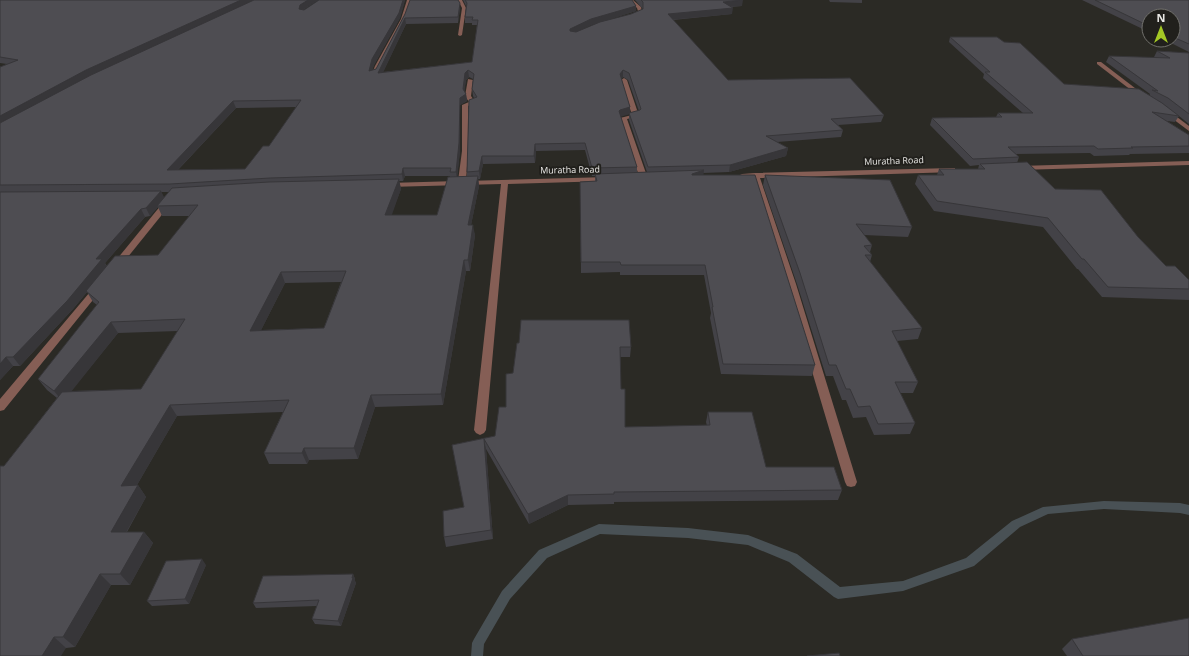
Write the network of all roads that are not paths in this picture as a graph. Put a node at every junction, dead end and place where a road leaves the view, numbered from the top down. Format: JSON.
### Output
{"nodes":[{"id":1,"x":409,"y":0,"type":"edge"},
{"id":2,"x":460,"y":0,"type":"edge"},
{"id":3,"x":631,"y":0,"type":"edge"},
{"id":4,"x":628,"y":18,"type":"edge"},
{"id":5,"x":460,"y":35,"type":"dead end"},
{"id":6,"x":1099,"y":63,"type":"dead end"},
{"id":7,"x":373,"y":74,"type":"edge"},
{"id":8,"x":470,"y":80,"type":"edge"},
{"id":9,"x":624,"y":80,"type":"edge"},
{"id":10,"x":1149,"y":100,"type":"edge"},
{"id":11,"x":1161,"y":107,"type":"edge"},
{"id":12,"x":1189,"y":129,"type":"edge"},
{"id":13,"x":1189,"y":163,"type":"edge"},
{"id":14,"x":1007,"y":168,"type":"edge"},
{"id":15,"x":960,"y":170,"type":"edge"},
{"id":16,"x":732,"y":176,"type":"edge"},
{"id":17,"x":755,"y":176,"type":"junction"},
{"id":18,"x":616,"y":179,"type":"edge"},
{"id":19,"x":645,"y":179,"type":"edge"},
{"id":20,"x":505,"y":181,"type":"junction"},
{"id":21,"x":462,"y":183,"type":"junction"},
{"id":22,"x":383,"y":185,"type":"edge"},
{"id":23,"x":170,"y":195,"type":"edge"},
{"id":24,"x":0,"y":407,"type":"edge"},
{"id":25,"x":480,"y":430,"type":"dead end"},
{"id":26,"x":851,"y":482,"type":"dead end"}],
"edges":[{"from":1,"to":7,"type":"street"},
{"from":2,"to":5,"type":"street"},
{"from":3,"to":4,"type":"street"},
{"from":6,"to":10,"type":"street"},
{"from":8,"to":21,"type":"street"},
{"from":9,"to":19,"type":"street"},
{"from":11,"to":12,"type":"street"},
{"from":13,"to":14,"type":"street"},
{"from":15,"to":17,"type":"street","name":"Muratha Road"},
{"from":16,"to":17,"type":"street","name":"Muratha Road"},
{"from":17,"to":26,"type":"street"},
{"from":18,"to":20,"type":"street","name":"Muratha Road"},
{"from":20,"to":21,"type":"street","name":"Muratha Road"},
{"from":20,"to":25,"type":"street"},
{"from":21,"to":22,"type":"street","name":"Muratha Road"},
{"from":23,"to":24,"type":"street"}]}
